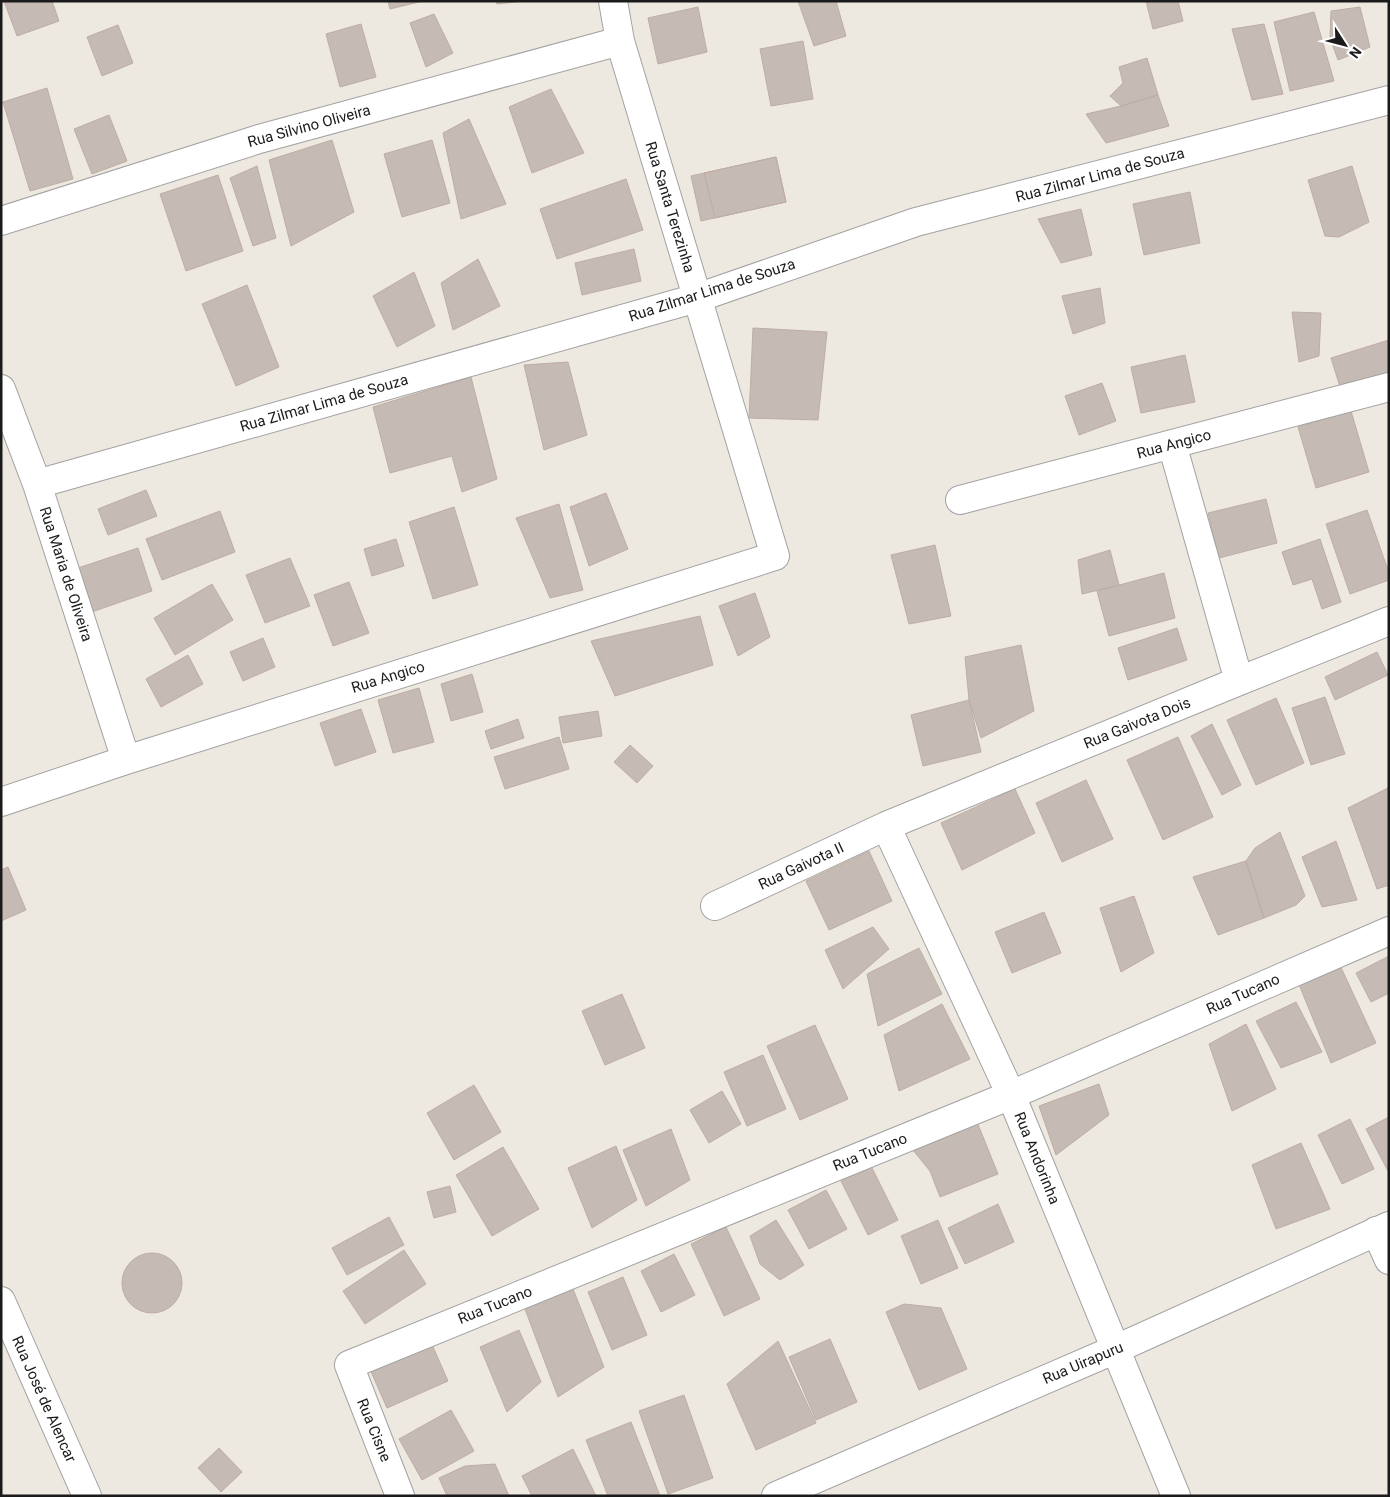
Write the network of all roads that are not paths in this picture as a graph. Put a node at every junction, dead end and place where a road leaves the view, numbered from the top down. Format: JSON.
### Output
{"nodes":[{"id":1,"x":613,"y":1,"type":"edge"},
{"id":2,"x":620,"y":42,"type":"junction"},
{"id":3,"x":1389,"y":100,"type":"edge"},
{"id":4,"x":1,"y":222,"type":"edge"},
{"id":5,"x":697,"y":298,"type":"junction"},
{"id":6,"x":1389,"y":387,"type":"edge"},
{"id":7,"x":1,"y":389,"type":"edge"},
{"id":8,"x":1172,"y":444,"type":"junction"},
{"id":9,"x":37,"y":484,"type":"junction"},
{"id":10,"x":960,"y":500,"type":"dead end"},
{"id":11,"x":775,"y":556,"type":"joint"},
{"id":12,"x":1389,"y":620,"type":"edge"},
{"id":13,"x":1239,"y":681,"type":"junction"},
{"id":14,"x":126,"y":760,"type":"junction"},
{"id":15,"x":1,"y":802,"type":"edge"},
{"id":16,"x":886,"y":826,"type":"junction"},
{"id":17,"x":715,"y":906,"type":"dead end"},
{"id":18,"x":1389,"y":931,"type":"edge"},
{"id":19,"x":1011,"y":1095,"type":"junction"},
{"id":20,"x":1383,"y":1229,"type":"edge"},
{"id":21,"x":1389,"y":1260,"type":"edge"},
{"id":22,"x":1,"y":1301,"type":"edge"},
{"id":23,"x":1116,"y":1349,"type":"junction"},
{"id":24,"x":349,"y":1365,"type":"joint"},
{"id":25,"x":87,"y":1496,"type":"edge"},
{"id":26,"x":400,"y":1496,"type":"edge"},
{"id":27,"x":776,"y":1496,"type":"edge"},
{"id":28,"x":1176,"y":1496,"type":"edge"}],
"edges":[{"from":1,"to":2,"type":"street","name":"Rua Santa Terezinha"},
{"from":2,"to":4,"type":"street","name":"Rua Silvino Oliveira"},
{"from":2,"to":5,"type":"street","name":"Rua Santa Terezinha"},
{"from":3,"to":5,"type":"street","name":"Rua Zilmar Lima de Souza"},
{"from":5,"to":9,"type":"street","name":"Rua Zilmar Lima de Souza"},
{"from":5,"to":11,"type":"street","name":"Rua Santa Terezinha"},
{"from":6,"to":8,"type":"street","name":"Rua Angico"},
{"from":7,"to":9,"type":"street","name":"Rua Maria de Oliveira"},
{"from":8,"to":10,"type":"street","name":"Rua Angico"},
{"from":8,"to":13,"type":"street"},
{"from":9,"to":14,"type":"street","name":"Rua Maria de Oliveira"},
{"from":11,"to":14,"type":"street","name":"Rua Angico"},
{"from":12,"to":13,"type":"street","name":"Rua Gaivota Dois"},
{"from":13,"to":16,"type":"street","name":"Rua Gaivota Dois"},
{"from":14,"to":15,"type":"street","name":"Rua Angico"},
{"from":16,"to":17,"type":"street","name":"Rua Gaivota II"},
{"from":16,"to":19,"type":"street","name":"Rua Andorinha"},
{"from":18,"to":19,"type":"street","name":"Rua Tucano"},
{"from":19,"to":23,"type":"street","name":"Rua Andorinha"},
{"from":19,"to":24,"type":"street","name":"Rua Tucano"},
{"from":20,"to":21,"type":"street"},
{"from":20,"to":23,"type":"street","name":"Rua Uirapuru"},
{"from":22,"to":25,"type":"street","name":"Rua José de Alencar"},
{"from":23,"to":27,"type":"street","name":"Rua Uirapuru"},
{"from":23,"to":28,"type":"street","name":"Rua Andorinha"},
{"from":24,"to":26,"type":"street","name":"Rua Cisne"}]}
